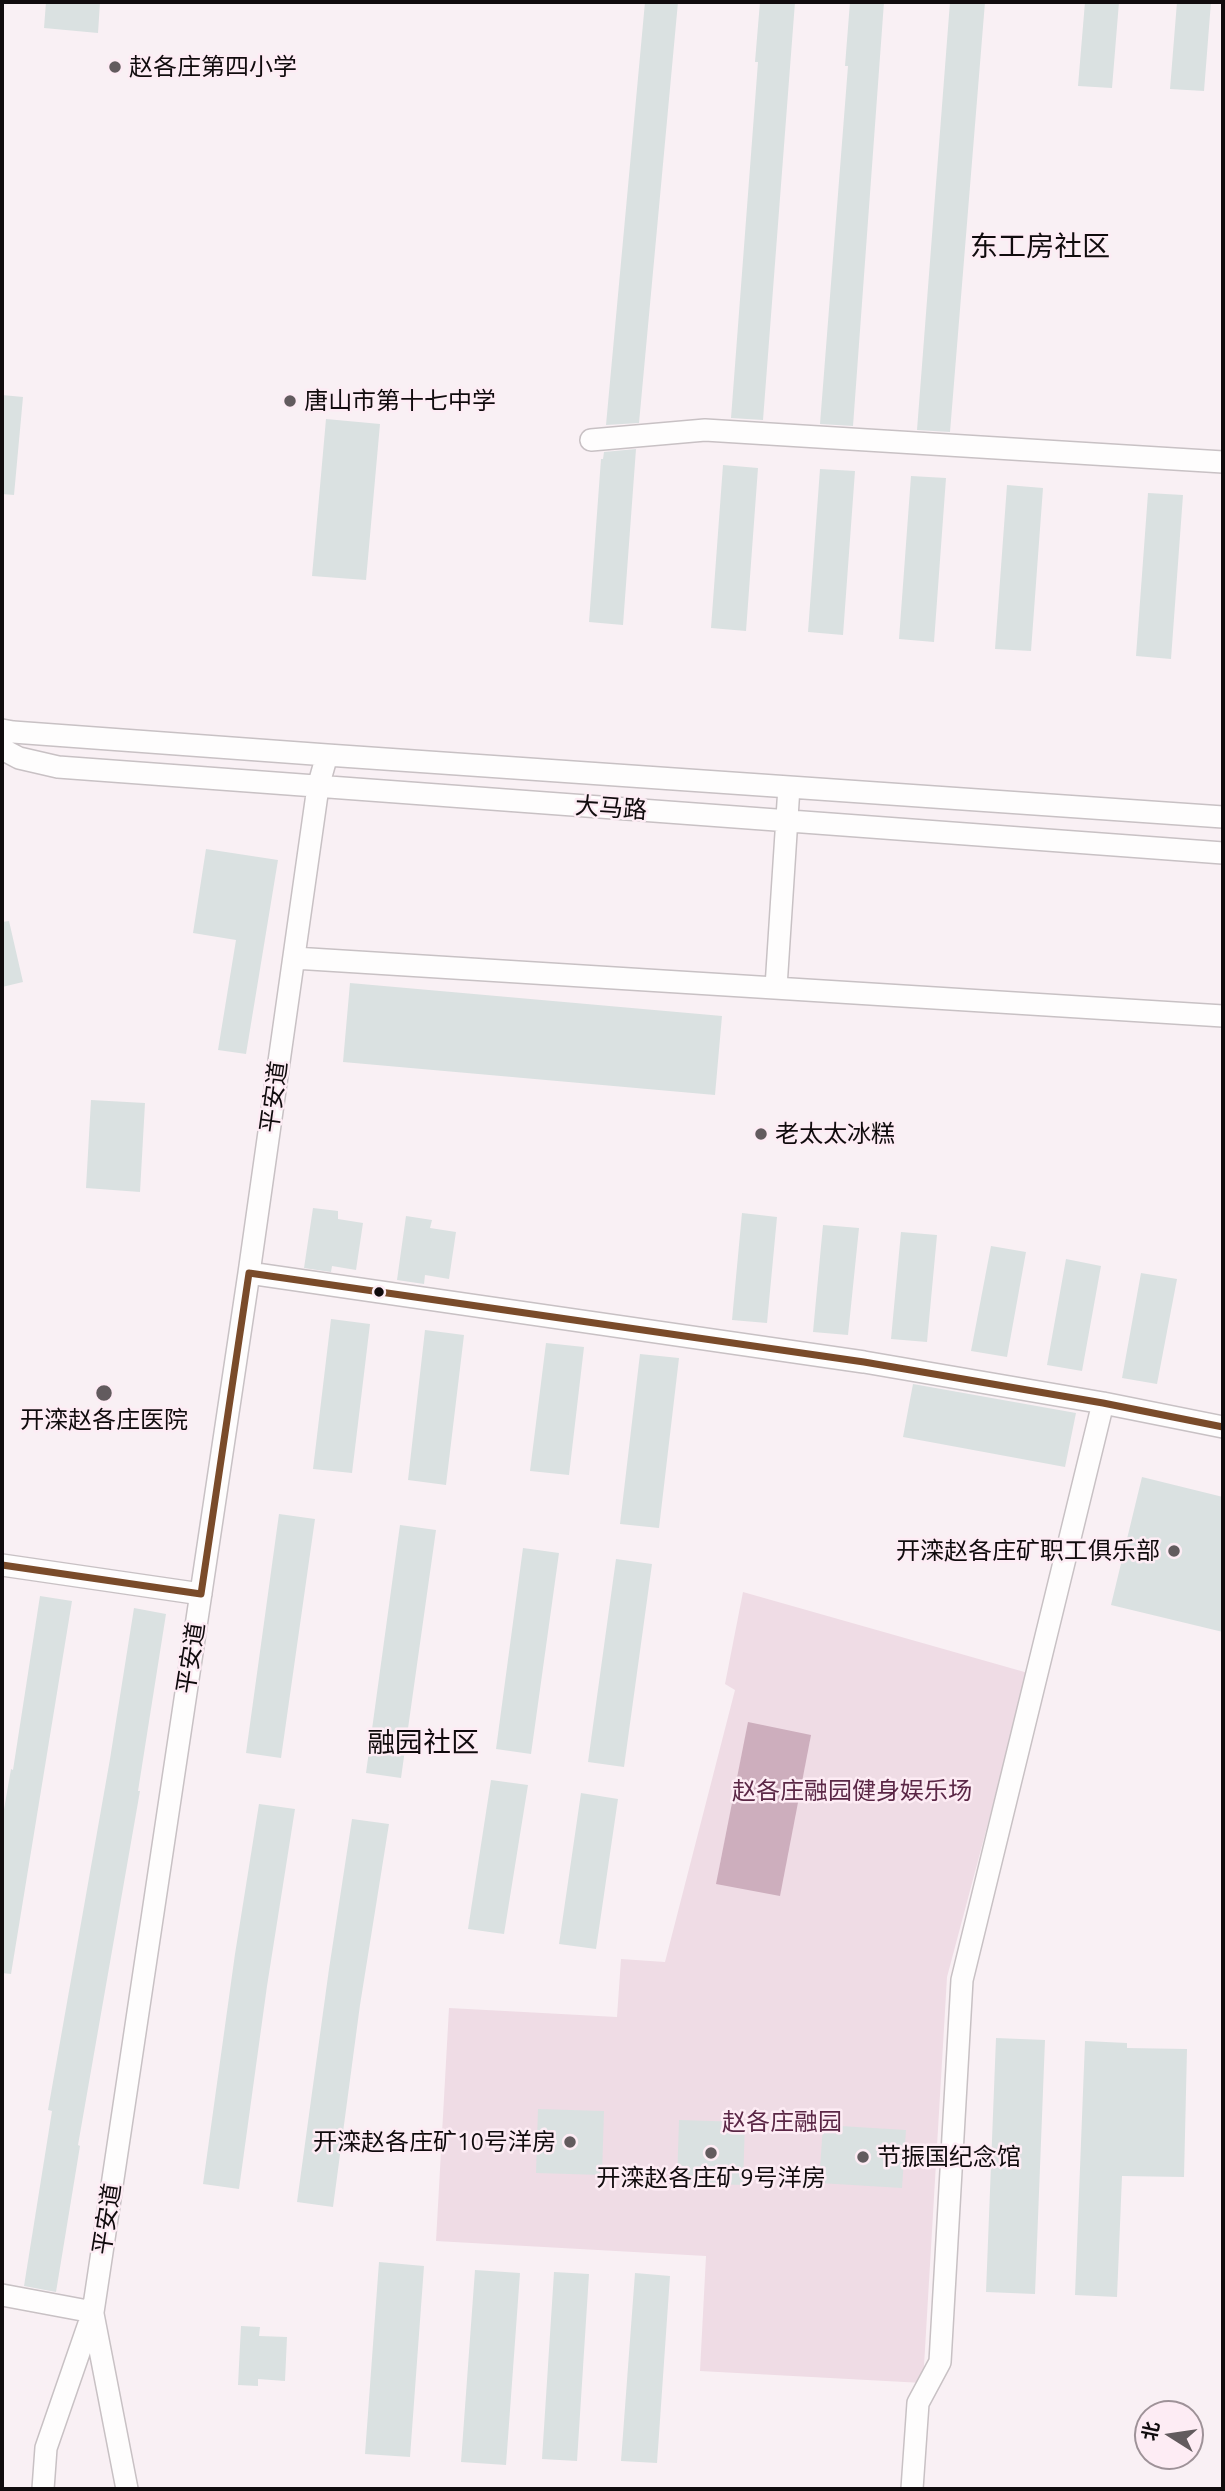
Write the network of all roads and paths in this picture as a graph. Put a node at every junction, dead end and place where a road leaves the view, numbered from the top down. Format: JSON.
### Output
{"nodes":[{"id":1,"x":591,"y":440,"type":"dead end"},
{"id":2,"x":1223,"y":462,"type":"edge"},
{"id":3,"x":2,"y":730,"type":"edge"},
{"id":4,"x":2,"y":749,"type":"edge"},
{"id":5,"x":327,"y":755,"type":"junction"},
{"id":6,"x":318,"y":787,"type":"junction"},
{"id":7,"x":789,"y":787,"type":"junction"},
{"id":8,"x":1223,"y":817,"type":"edge"},
{"id":9,"x":786,"y":821,"type":"junction"},
{"id":10,"x":1223,"y":853,"type":"edge"},
{"id":11,"x":294,"y":958,"type":"junction"},
{"id":12,"x":776,"y":988,"type":"junction"},
{"id":13,"x":1223,"y":1016,"type":"edge"},
{"id":14,"x":249,"y":1273,"type":"junction"},
{"id":15,"x":1103,"y":1403,"type":"junction"},
{"id":16,"x":1223,"y":1427,"type":"edge"},
{"id":17,"x":2,"y":1565,"type":"edge"},
{"id":18,"x":201,"y":1594,"type":"junction"},
{"id":19,"x":2,"y":2295,"type":"edge"},
{"id":20,"x":93,"y":2312,"type":"junction"},
{"id":21,"x":43,"y":2489,"type":"edge"},
{"id":22,"x":127,"y":2489,"type":"edge"},
{"id":23,"x":912,"y":2489,"type":"edge"}],
"edges":[{"from":1,"to":2,"type":"street"},
{"from":3,"to":5,"type":"street","name":"大马路"},
{"from":4,"to":6,"type":"street","name":"大马路"},
{"from":5,"to":6,"type":"street","name":"平安道"},
{"from":5,"to":7,"type":"street","name":"大马路"},
{"from":6,"to":9,"type":"street","name":"大马路"},
{"from":6,"to":11,"type":"street","name":"平安道"},
{"from":7,"to":8,"type":"street","name":"大马路"},
{"from":7,"to":9,"type":"street"},
{"from":9,"to":10,"type":"street","name":"大马路"},
{"from":9,"to":12,"type":"street"},
{"from":11,"to":12,"type":"street"},
{"from":11,"to":14,"type":"street","name":"平安道"},
{"from":12,"to":13,"type":"street"},
{"from":14,"to":15,"type":"street"},
{"from":14,"to":18,"type":"street","name":"平安道"},
{"from":15,"to":16,"type":"street"},
{"from":15,"to":23,"type":"street"},
{"from":17,"to":18,"type":"street"},
{"from":18,"to":20,"type":"street","name":"平安道"},
{"from":19,"to":20,"type":"street"},
{"from":20,"to":21,"type":"street"},
{"from":20,"to":22,"type":"street"}]}
